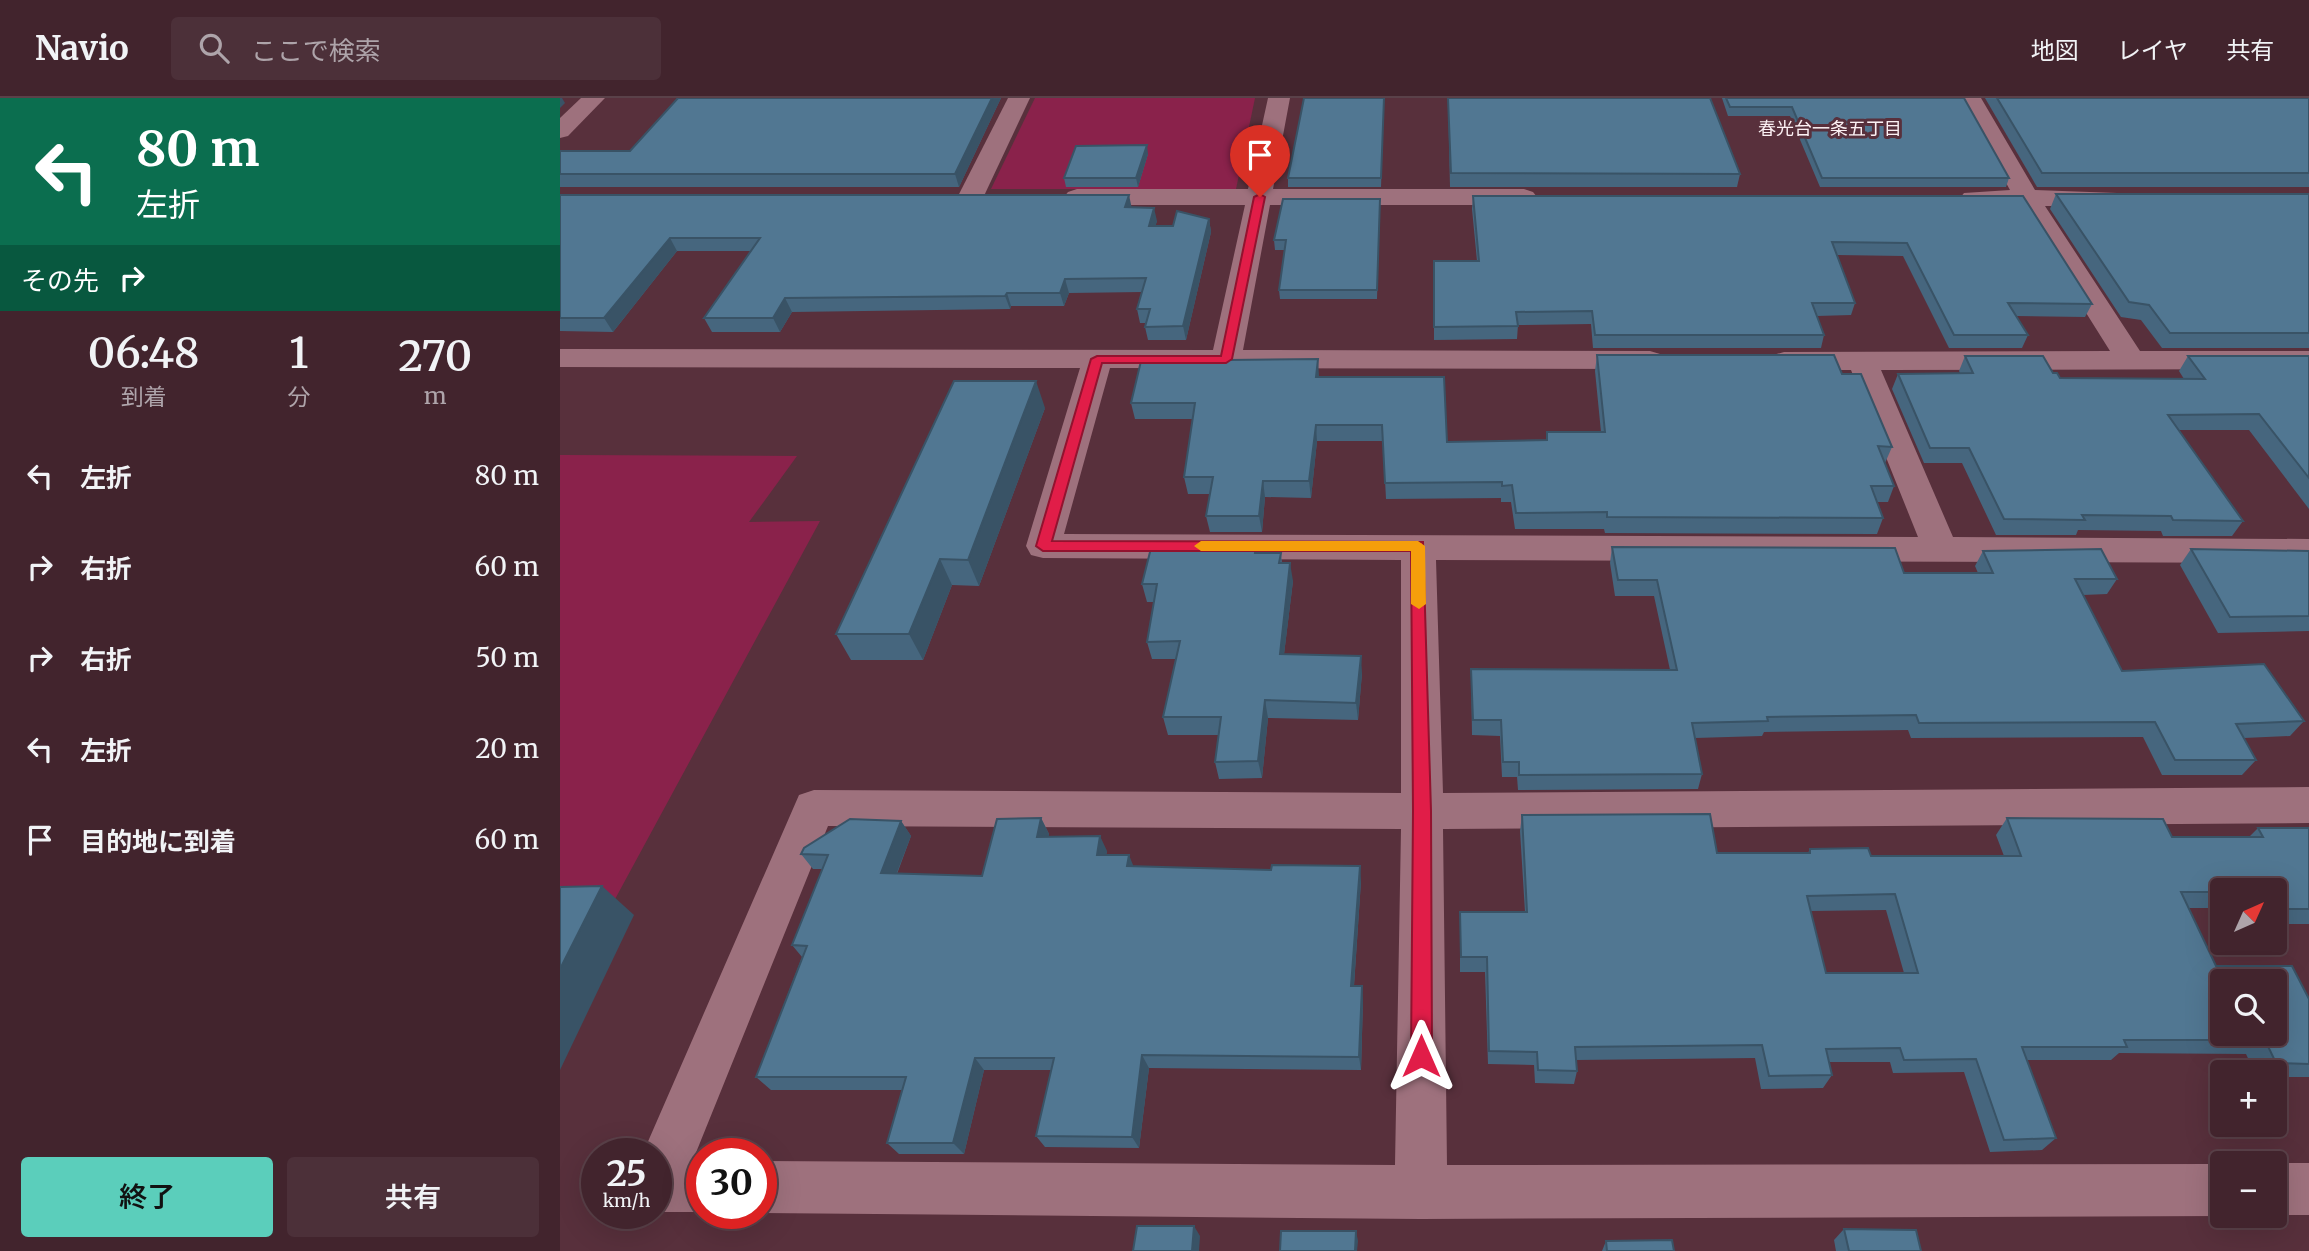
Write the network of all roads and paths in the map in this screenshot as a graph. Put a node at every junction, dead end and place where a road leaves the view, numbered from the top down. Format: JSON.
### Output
{"nodes":[{"id":1,"x":594,"y":98,"type":"edge"},
{"id":2,"x":1019,"y":98,"type":"edge"},
{"id":3,"x":1279,"y":98,"type":"edge"},
{"id":4,"x":1970,"y":98,"type":"edge"},
{"id":5,"x":560,"y":131,"type":"edge"},
{"id":6,"x":1260,"y":197,"type":"junction"},
{"id":7,"x":943,"y":198,"type":"edge"},
{"id":8,"x":970,"y":198,"type":"junction"},
{"id":9,"x":998,"y":198,"type":"edge"},
{"id":10,"x":1053,"y":198,"type":"edge"},
{"id":11,"x":1553,"y":198,"type":"edge"},
{"id":12,"x":1944,"y":198,"type":"edge"},
{"id":13,"x":2027,"y":198,"type":"junction"},
{"id":14,"x":2135,"y":198,"type":"edge"},
{"id":15,"x":560,"y":358,"type":"edge"},
{"id":16,"x":1097,"y":359,"type":"junction"},
{"id":17,"x":1226,"y":359,"type":"junction"},
{"id":18,"x":2130,"y":359,"type":"junction"},
{"id":19,"x":1682,"y":360,"type":"edge"},
{"id":20,"x":2309,"y":360,"type":"edge"},
{"id":21,"x":1752,"y":361,"type":"edge"},
{"id":22,"x":1862,"y":361,"type":"junction"},
{"id":23,"x":1418,"y":546,"type":"junction"},
{"id":24,"x":1940,"y":548,"type":"junction"},
{"id":25,"x":2309,"y":551,"type":"edge"},
{"id":26,"x":2309,"y":805,"type":"edge"},
{"id":27,"x":1422,"y":811,"type":"junction"},
{"id":28,"x":672,"y":1148,"type":"edge"},
{"id":29,"x":777,"y":1187,"type":"edge"},
{"id":30,"x":2287,"y":1189,"type":"edge"},
{"id":31,"x":2309,"y":1189,"type":"edge"},
{"id":32,"x":2210,"y":1190,"type":"edge"},
{"id":33,"x":1421,"y":1192,"type":"junction"}],
"edges":[{"from":1,"to":5,"type":"street"},
{"from":2,"to":8,"type":"street"},
{"from":3,"to":6,"type":"street"},
{"from":4,"to":13,"type":"street"},
{"from":6,"to":10,"type":"street"},
{"from":6,"to":11,"type":"street"},
{"from":6,"to":17,"type":"street"},
{"from":7,"to":8,"type":"street"},
{"from":8,"to":9,"type":"street"},
{"from":12,"to":13,"type":"street"},
{"from":13,"to":14,"type":"street"},
{"from":13,"to":18,"type":"street"},
{"from":15,"to":16,"type":"street"},
{"from":16,"to":17,"type":"street"},
{"from":16,"to":23,"type":"street"},
{"from":17,"to":19,"type":"street"},
{"from":18,"to":20,"type":"street"},
{"from":18,"to":22,"type":"street"},
{"from":21,"to":22,"type":"street"},
{"from":22,"to":24,"type":"street"},
{"from":23,"to":24,"type":"street"},
{"from":23,"to":27,"type":"street"},
{"from":24,"to":25,"type":"street"},
{"from":26,"to":27,"type":"street"},
{"from":27,"to":28,"type":"street"},
{"from":27,"to":33,"type":"street"},
{"from":29,"to":33,"type":"street"},
{"from":30,"to":31,"type":"street"},
{"from":32,"to":33,"type":"street"}]}
